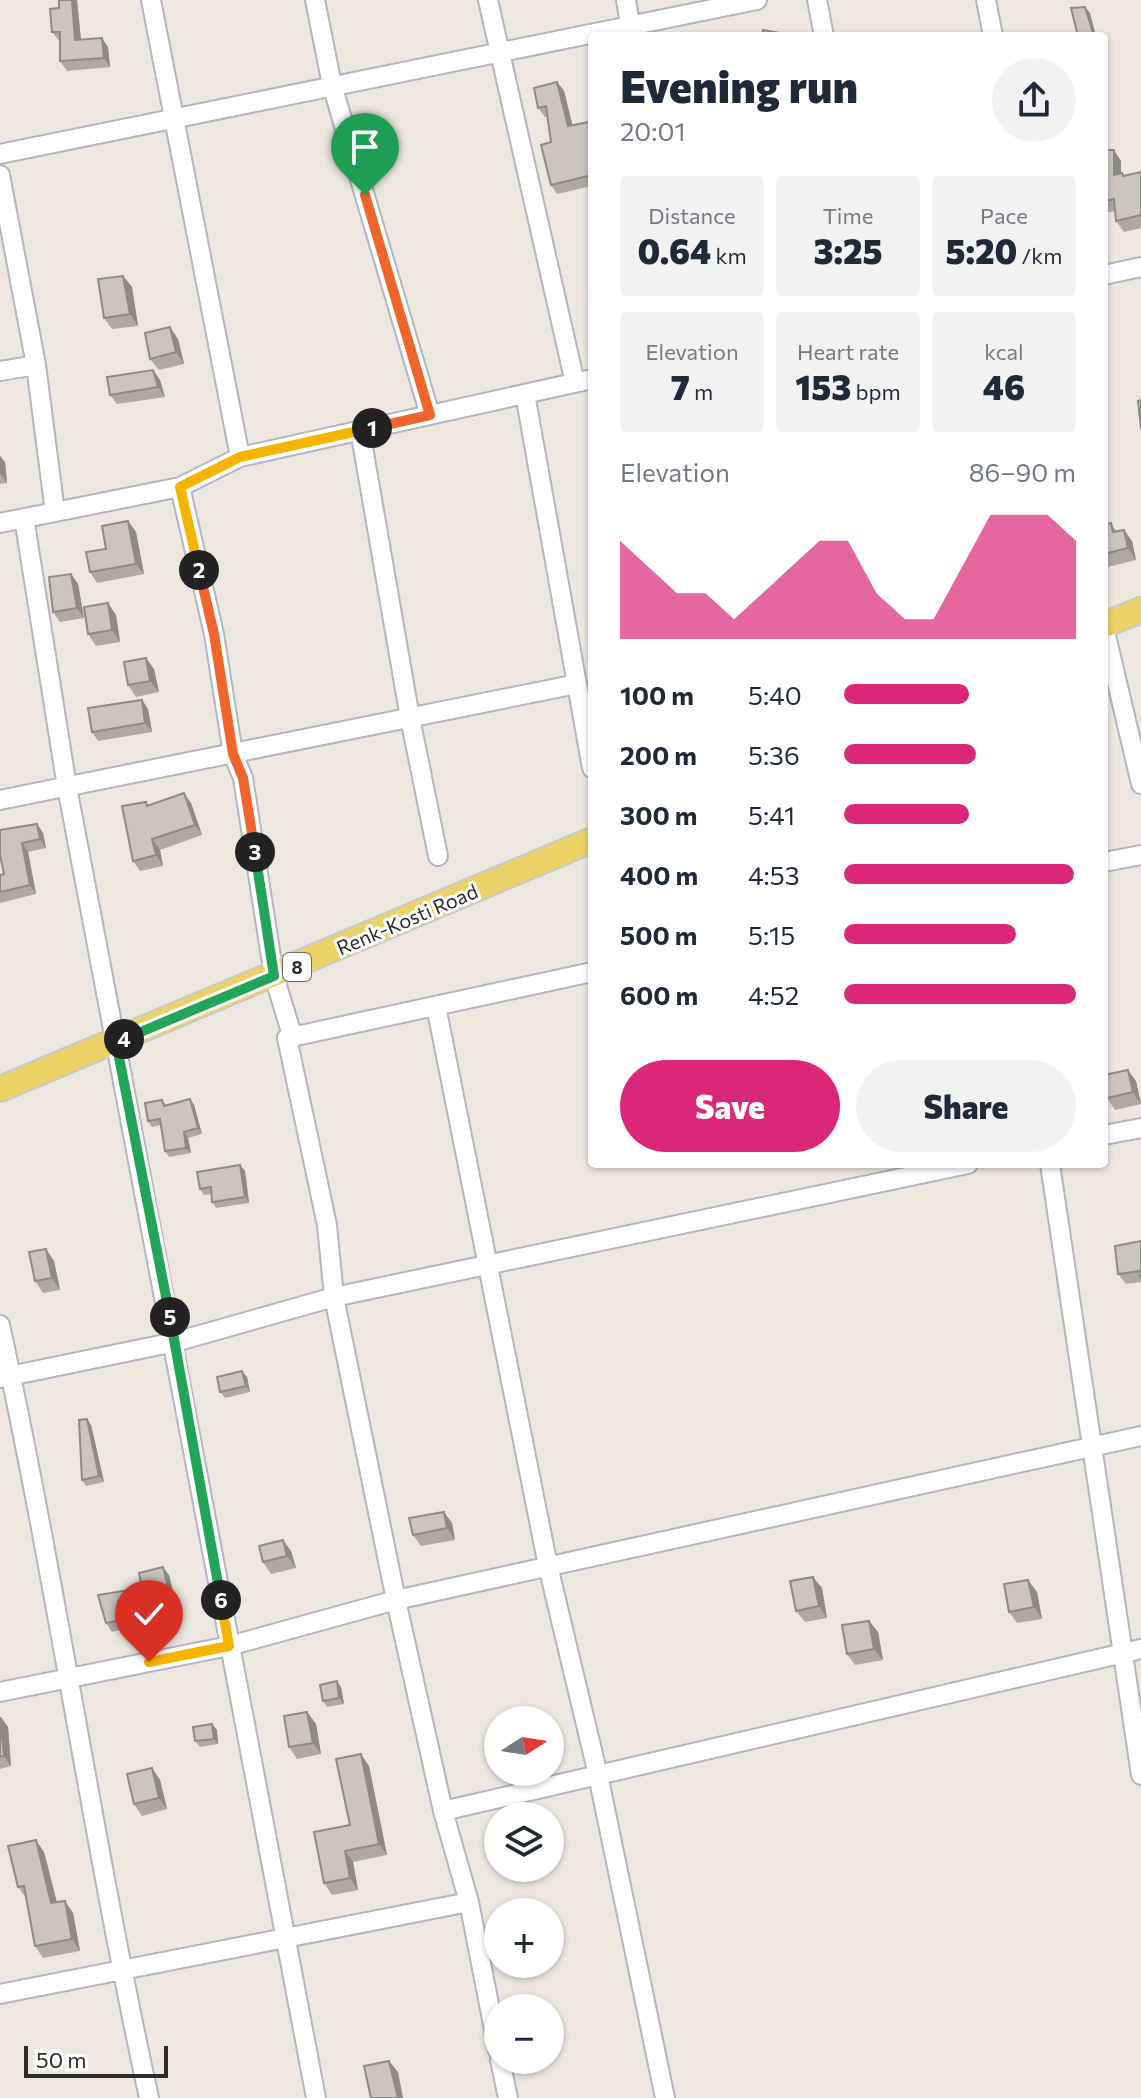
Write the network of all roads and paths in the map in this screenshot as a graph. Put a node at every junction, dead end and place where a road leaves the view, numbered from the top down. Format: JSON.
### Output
{"nodes":[{"id":1,"x":151,"y":0,"type":"edge"},
{"id":2,"x":315,"y":0,"type":"edge"},
{"id":3,"x":488,"y":0,"type":"edge"},
{"id":4,"x":626,"y":0,"type":"edge"},
{"id":5,"x":757,"y":0,"type":"edge"},
{"id":6,"x":817,"y":0,"type":"edge"},
{"id":7,"x":986,"y":0,"type":"edge"},
{"id":8,"x":632,"y":31,"type":"edge"},
{"id":9,"x":823,"y":32,"type":"edge"},
{"id":10,"x":992,"y":32,"type":"edge"},
{"id":11,"x":588,"y":38,"type":"edge"},
{"id":12,"x":499,"y":52,"type":"junction"},
{"id":13,"x":332,"y":85,"type":"junction"},
{"id":14,"x":175,"y":117,"type":"junction"},
{"id":15,"x":0,"y":154,"type":"edge"},
{"id":16,"x":0,"y":175,"type":"edge"},
{"id":17,"x":1141,"y":267,"type":"edge"},
{"id":18,"x":1108,"y":274,"type":"edge"},
{"id":19,"x":36,"y":365,"type":"junction"},
{"id":20,"x":0,"y":371,"type":"edge"},
{"id":21,"x":584,"y":381,"type":"edge"},
{"id":22,"x":525,"y":394,"type":"junction"},
{"id":23,"x":430,"y":415,"type":"junction"},
{"id":24,"x":360,"y":430,"type":"junction"},
{"id":25,"x":240,"y":457,"type":"junction"},
{"id":26,"x":180,"y":487,"type":"junction"},
{"id":27,"x":55,"y":512,"type":"junction"},
{"id":28,"x":24,"y":518,"type":"junction"},
{"id":29,"x":0,"y":523,"type":"edge"},
{"id":30,"x":1141,"y":610,"type":"edge"},
{"id":31,"x":1108,"y":624,"type":"edge"},
{"id":32,"x":1108,"y":643,"type":"edge"},
{"id":33,"x":582,"y":688,"type":"edge"},
{"id":34,"x":410,"y":718,"type":"junction"},
{"id":35,"x":588,"y":736,"type":"edge"},
{"id":36,"x":233,"y":754,"type":"junction"},
{"id":37,"x":1141,"y":784,"type":"edge"},
{"id":38,"x":67,"y":787,"type":"junction"},
{"id":39,"x":0,"y":800,"type":"edge"},
{"id":40,"x":588,"y":842,"type":"edge"},
{"id":41,"x":1141,"y":855,"type":"edge"},
{"id":42,"x":438,"y":856,"type":"dead end"},
{"id":43,"x":1108,"y":861,"type":"edge"},
{"id":44,"x":588,"y":973,"type":"edge"},
{"id":45,"x":274,"y":976,"type":"junction"},
{"id":46,"x":436,"y":1006,"type":"junction"},
{"id":47,"x":287,"y":1038,"type":"junction"},
{"id":48,"x":116,"y":1042,"type":"junction"},
{"id":49,"x":0,"y":1089,"type":"edge"},
{"id":50,"x":1141,"y":1128,"type":"edge"},
{"id":51,"x":1108,"y":1134,"type":"edge"},
{"id":52,"x":949,"y":1168,"type":"edge"},
{"id":53,"x":1051,"y":1168,"type":"edge"},
{"id":54,"x":489,"y":1264,"type":"junction"},
{"id":55,"x":334,"y":1297,"type":"junction"},
{"id":56,"x":0,"y":1325,"type":"edge"},
{"id":57,"x":175,"y":1342,"type":"junction"},
{"id":58,"x":6,"y":1377,"type":"edge"},
{"id":59,"x":1141,"y":1436,"type":"edge"},
{"id":60,"x":1091,"y":1446,"type":"junction"},
{"id":61,"x":548,"y":1566,"type":"junction"},
{"id":62,"x":396,"y":1600,"type":"junction"},
{"id":63,"x":229,"y":1646,"type":"junction"},
{"id":64,"x":1141,"y":1649,"type":"edge"},
{"id":65,"x":1122,"y":1653,"type":"junction"},
{"id":66,"x":69,"y":1678,"type":"junction"},
{"id":67,"x":0,"y":1692,"type":"edge"},
{"id":68,"x":598,"y":1775,"type":"junction"},
{"id":69,"x":1141,"y":1775,"type":"edge"},
{"id":70,"x":443,"y":1811,"type":"junction"},
{"id":71,"x":469,"y":1902,"type":"junction"},
{"id":72,"x":288,"y":1937,"type":"junction"},
{"id":73,"x":121,"y":1970,"type":"junction"},
{"id":74,"x":0,"y":1994,"type":"edge"},
{"id":75,"x":487,"y":1994,"type":"edge"},
{"id":76,"x":503,"y":2074,"type":"edge"},
{"id":77,"x":149,"y":2098,"type":"edge"},
{"id":78,"x":316,"y":2098,"type":"edge"},
{"id":79,"x":508,"y":2098,"type":"edge"},
{"id":80,"x":665,"y":2098,"type":"edge"}],
"edges":[{"from":1,"to":14,"type":"street"},
{"from":2,"to":13,"type":"street"},
{"from":3,"to":12,"type":"street"},
{"from":4,"to":8,"type":"street"},
{"from":5,"to":8,"type":"street"},
{"from":6,"to":9,"type":"street"},
{"from":7,"to":10,"type":"street"},
{"from":11,"to":12,"type":"street"},
{"from":12,"to":13,"type":"street"},
{"from":12,"to":21,"type":"street"},
{"from":13,"to":14,"type":"street"},
{"from":13,"to":23,"type":"street"},
{"from":14,"to":15,"type":"street"},
{"from":14,"to":25,"type":"street"},
{"from":16,"to":19,"type":"street"},
{"from":17,"to":18,"type":"street"},
{"from":19,"to":20,"type":"street"},
{"from":19,"to":27,"type":"street"},
{"from":21,"to":22,"type":"street"},
{"from":22,"to":23,"type":"street"},
{"from":22,"to":33,"type":"street"},
{"from":23,"to":24,"type":"street"},
{"from":24,"to":25,"type":"street"},
{"from":24,"to":34,"type":"street"},
{"from":25,"to":26,"type":"street"},
{"from":26,"to":27,"type":"street"},
{"from":26,"to":36,"type":"street"},
{"from":27,"to":28,"type":"street"},
{"from":28,"to":29,"type":"street"},
{"from":28,"to":38,"type":"street"},
{"from":30,"to":31,"type":"main road"},
{"from":32,"to":37,"type":"street"},
{"from":33,"to":34,"type":"street"},
{"from":33,"to":35,"type":"street"},
{"from":34,"to":36,"type":"street"},
{"from":34,"to":42,"type":"street"},
{"from":36,"to":38,"type":"street"},
{"from":36,"to":45,"type":"street"},
{"from":38,"to":39,"type":"street"},
{"from":38,"to":48,"type":"street"},
{"from":40,"to":45,"type":"main road","name":"Renk-Kosti Road","number":"8"},
{"from":41,"to":43,"type":"street"},
{"from":44,"to":46,"type":"street"},
{"from":45,"to":47,"type":"street"},
{"from":45,"to":48,"type":"main road","name":"Renk-Kosti Road","number":"8"},
{"from":46,"to":47,"type":"street"},
{"from":46,"to":54,"type":"street"},
{"from":47,"to":55,"type":"street"},
{"from":48,"to":49,"type":"main road","name":"Renk-Kosti Road","number":"8"},
{"from":48,"to":57,"type":"street"},
{"from":50,"to":51,"type":"street"},
{"from":52,"to":54,"type":"street"},
{"from":53,"to":60,"type":"street"},
{"from":54,"to":55,"type":"street"},
{"from":54,"to":61,"type":"street"},
{"from":55,"to":57,"type":"street"},
{"from":55,"to":62,"type":"street"},
{"from":56,"to":58,"type":"street"},
{"from":57,"to":58,"type":"street"},
{"from":57,"to":63,"type":"street"},
{"from":58,"to":66,"type":"street"},
{"from":59,"to":60,"type":"street"},
{"from":60,"to":61,"type":"street"},
{"from":60,"to":65,"type":"street"},
{"from":61,"to":62,"type":"street"},
{"from":61,"to":68,"type":"street"},
{"from":62,"to":63,"type":"street"},
{"from":62,"to":70,"type":"street"},
{"from":63,"to":66,"type":"street"},
{"from":63,"to":72,"type":"street"},
{"from":64,"to":65,"type":"street"},
{"from":65,"to":68,"type":"street"},
{"from":65,"to":69,"type":"street"},
{"from":66,"to":67,"type":"street"},
{"from":66,"to":73,"type":"street"},
{"from":68,"to":70,"type":"street"},
{"from":68,"to":80,"type":"street"},
{"from":70,"to":71,"type":"street"},
{"from":71,"to":72,"type":"street"},
{"from":71,"to":75,"type":"street"},
{"from":72,"to":73,"type":"street"},
{"from":72,"to":78,"type":"street"},
{"from":73,"to":74,"type":"street"},
{"from":73,"to":77,"type":"street"},
{"from":76,"to":79,"type":"street"}]}
